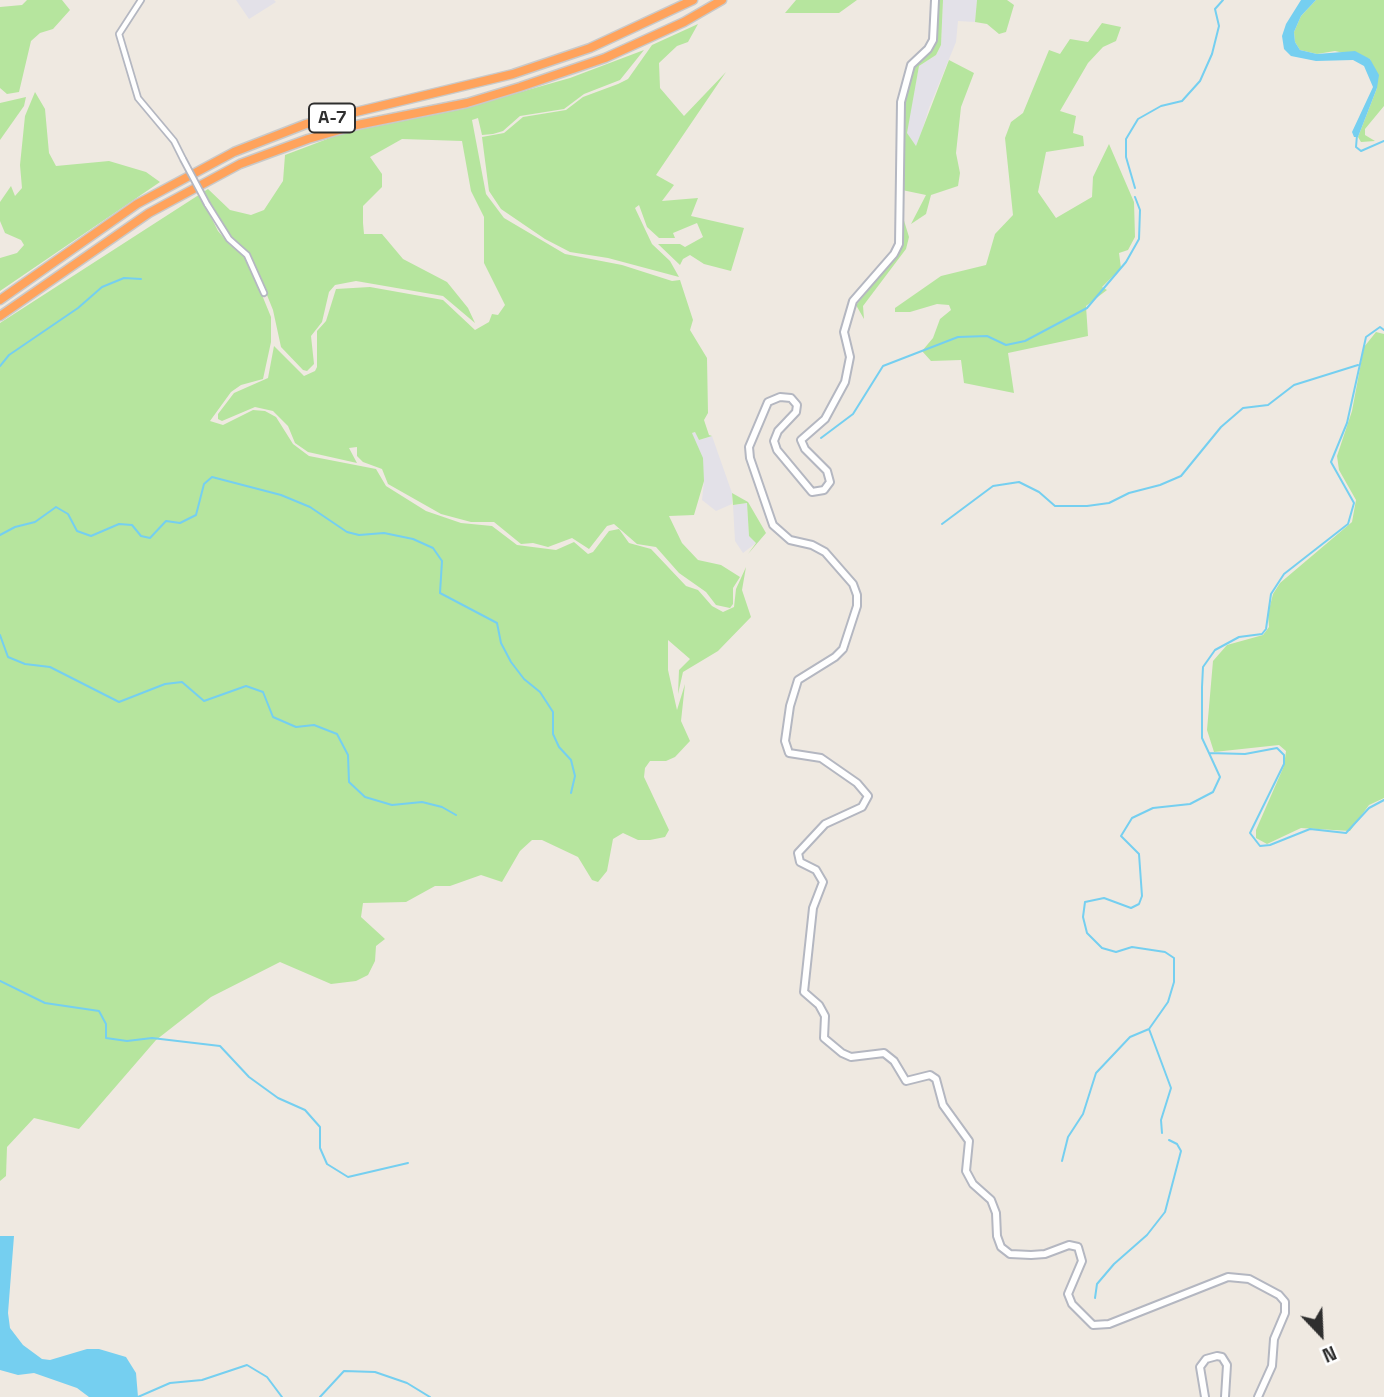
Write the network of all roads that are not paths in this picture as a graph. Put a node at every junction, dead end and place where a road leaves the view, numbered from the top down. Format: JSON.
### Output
{"nodes":[{"id":1,"x":141,"y":0,"type":"edge"},
{"id":2,"x":693,"y":0,"type":"edge"},
{"id":3,"x":722,"y":0,"type":"edge"},
{"id":4,"x":935,"y":0,"type":"edge"},
{"id":5,"x":264,"y":293,"type":"dead end"},
{"id":6,"x":0,"y":300,"type":"edge"},
{"id":7,"x":0,"y":316,"type":"edge"},
{"id":8,"x":1205,"y":1397,"type":"edge"},
{"id":9,"x":1225,"y":1397,"type":"edge"},
{"id":10,"x":1258,"y":1397,"type":"edge"}],
"edges":[{"from":1,"to":5,"type":"street","bridge":true},
{"from":2,"to":6,"type":"highway","number":"A-7"},
{"from":3,"to":7,"type":"highway","number":"A-7"},
{"from":4,"to":10,"type":"main road"},
{"from":8,"to":9,"type":"main road"}]}
